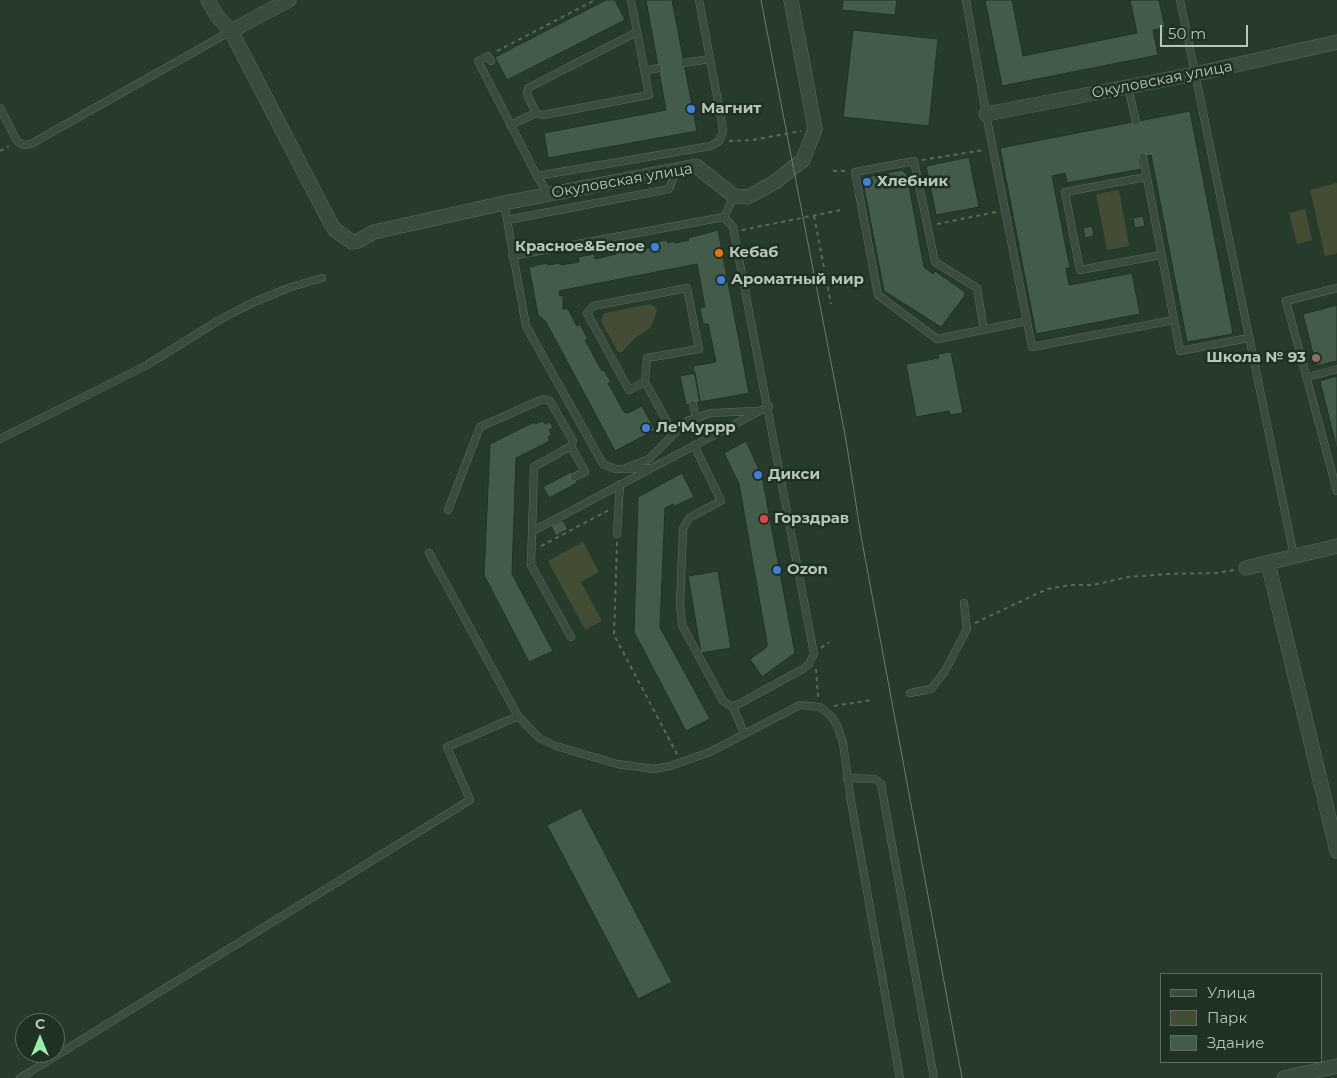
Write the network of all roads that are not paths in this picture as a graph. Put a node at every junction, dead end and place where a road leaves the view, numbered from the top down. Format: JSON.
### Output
{"nodes":[{"id":1,"x":208,"y":0,"type":"edge"},
{"id":2,"x":289,"y":0,"type":"edge"},
{"id":3,"x":631,"y":0,"type":"edge"},
{"id":4,"x":699,"y":0,"type":"edge"},
{"id":5,"x":791,"y":0,"type":"edge"},
{"id":6,"x":966,"y":0,"type":"edge"},
{"id":7,"x":1180,"y":0,"type":"edge"},
{"id":8,"x":231,"y":31,"type":"junction"},
{"id":9,"x":637,"y":32,"type":"junction"},
{"id":10,"x":1337,"y":42,"type":"edge"},
{"id":11,"x":489,"y":58,"type":"road end"},
{"id":12,"x":710,"y":59,"type":"junction"},
{"id":13,"x":684,"y":64,"type":"dead end"},
{"id":14,"x":658,"y":68,"type":"dead end"},
{"id":15,"x":644,"y":70,"type":"junction"},
{"id":16,"x":1195,"y":74,"type":"junction"},
{"id":17,"x":1128,"y":87,"type":"junction"},
{"id":18,"x":0,"y":108,"type":"edge"},
{"id":19,"x":536,"y":113,"type":"junction"},
{"id":20,"x":986,"y":114,"type":"junction"},
{"id":21,"x":1136,"y":122,"type":"dead end"},
{"id":22,"x":510,"y":125,"type":"junction"},
{"id":23,"x":1143,"y":157,"type":"dead end"},
{"id":24,"x":677,"y":170,"type":"junction"},
{"id":25,"x":537,"y":176,"type":"junction"},
{"id":26,"x":1146,"y":176,"type":"junction"},
{"id":27,"x":549,"y":195,"type":"junction"},
{"id":28,"x":734,"y":196,"type":"junction"},
{"id":29,"x":504,"y":203,"type":"junction"},
{"id":30,"x":724,"y":216,"type":"junction"},
{"id":31,"x":507,"y":220,"type":"junction"},
{"id":32,"x":1161,"y":255,"type":"junction"},
{"id":33,"x":512,"y":256,"type":"junction"},
{"id":34,"x":322,"y":278,"type":"dead end"},
{"id":35,"x":1337,"y":288,"type":"edge"},
{"id":36,"x":1174,"y":320,"type":"junction"},
{"id":37,"x":1027,"y":321,"type":"junction"},
{"id":38,"x":984,"y":330,"type":"junction"},
{"id":39,"x":1249,"y":338,"type":"junction"},
{"id":40,"x":1337,"y":369,"type":"edge"},
{"id":41,"x":1307,"y":377,"type":"junction"},
{"id":42,"x":645,"y":382,"type":"junction"},
{"id":43,"x":693,"y":404,"type":"dead end"},
{"id":44,"x":769,"y":406,"type":"junction"},
{"id":45,"x":758,"y":411,"type":"junction"},
{"id":46,"x":696,"y":418,"type":"junction"},
{"id":47,"x":674,"y":434,"type":"junction"},
{"id":48,"x":0,"y":439,"type":"edge"},
{"id":49,"x":694,"y":445,"type":"junction"},
{"id":50,"x":571,"y":446,"type":"junction"},
{"id":51,"x":650,"y":468,"type":"junction"},
{"id":52,"x":623,"y":469,"type":"junction"},
{"id":53,"x":574,"y":477,"type":"dead end"},
{"id":54,"x":620,"y":484,"type":"junction"},
{"id":55,"x":1337,"y":491,"type":"edge"},
{"id":56,"x":448,"y":510,"type":"dead end"},
{"id":57,"x":533,"y":530,"type":"junction"},
{"id":58,"x":617,"y":534,"type":"road end"},
{"id":59,"x":1337,"y":546,"type":"edge"},
{"id":60,"x":429,"y":553,"type":"dead end"},
{"id":61,"x":1294,"y":556,"type":"junction"},
{"id":62,"x":1268,"y":562,"type":"junction"},
{"id":63,"x":1246,"y":568,"type":"road end"},
{"id":64,"x":964,"y":602,"type":"dead end"},
{"id":65,"x":571,"y":638,"type":"dead end"},
{"id":66,"x":910,"y":693,"type":"dead end"},
{"id":67,"x":733,"y":707,"type":"junction"},
{"id":68,"x":518,"y":716,"type":"junction"},
{"id":69,"x":744,"y":733,"type":"junction"},
{"id":70,"x":848,"y":778,"type":"junction"},
{"id":71,"x":1337,"y":851,"type":"edge"},
{"id":72,"x":1337,"y":1066,"type":"edge"},
{"id":73,"x":20,"y":1078,"type":"edge"},
{"id":74,"x":900,"y":1078,"type":"edge"},
{"id":75,"x":934,"y":1078,"type":"edge"},
{"id":76,"x":1284,"y":1078,"type":"edge"}],
"edges":[{"from":1,"to":8,"type":"street"},
{"from":2,"to":8,"type":"street"},
{"from":3,"to":9,"type":"lane"},
{"from":4,"to":12,"type":"lane"},
{"from":5,"to":28,"type":"street"},
{"from":6,"to":20,"type":"lane"},
{"from":7,"to":16,"type":"lane"},
{"from":8,"to":18,"type":"lane"},
{"from":8,"to":29,"type":"street","name":"Окуловская улица"},
{"from":9,"to":15,"type":"lane"},
{"from":9,"to":19,"type":"lane"},
{"from":10,"to":16,"type":"street","name":"Окуловская улица"},
{"from":11,"to":22,"type":"lane"},
{"from":12,"to":13,"type":"lane"},
{"from":12,"to":25,"type":"lane"},
{"from":14,"to":15,"type":"lane"},
{"from":15,"to":19,"type":"lane"},
{"from":16,"to":17,"type":"street","name":"Окуловская улица"},
{"from":16,"to":39,"type":"lane"},
{"from":17,"to":20,"type":"street","name":"Окуловская улица"},
{"from":17,"to":21,"type":"lane"},
{"from":19,"to":22,"type":"lane"},
{"from":20,"to":37,"type":"lane"},
{"from":22,"to":25,"type":"lane"},
{"from":23,"to":26,"type":"lane"},
{"from":24,"to":27,"type":"street","name":"Окуловская улица"},
{"from":24,"to":28,"type":"street","name":"Окуловская улица"},
{"from":24,"to":31,"type":"lane"},
{"from":25,"to":27,"type":"lane"},
{"from":26,"to":32,"type":"lane"},
{"from":26,"to":32,"type":"lane"},
{"from":27,"to":29,"type":"street","name":"Окуловская улица"},
{"from":28,"to":30,"type":"lane"},
{"from":29,"to":31,"type":"lane"},
{"from":30,"to":33,"type":"lane"},
{"from":30,"to":44,"type":"lane"},
{"from":31,"to":33,"type":"lane"},
{"from":32,"to":36,"type":"lane"},
{"from":33,"to":52,"type":"lane"},
{"from":34,"to":48,"type":"lane"},
{"from":35,"to":41,"type":"lane"},
{"from":36,"to":37,"type":"lane"},
{"from":36,"to":39,"type":"lane"},
{"from":37,"to":38,"type":"lane"},
{"from":38,"to":38,"type":"lane"},
{"from":39,"to":61,"type":"lane"},
{"from":40,"to":41,"type":"lane"},
{"from":41,"to":55,"type":"lane"},
{"from":42,"to":42,"type":"lane"},
{"from":42,"to":47,"type":"lane"},
{"from":43,"to":46,"type":"lane"},
{"from":44,"to":45,"type":"lane"},
{"from":44,"to":67,"type":"lane"},
{"from":45,"to":46,"type":"lane"},
{"from":45,"to":49,"type":"lane"},
{"from":46,"to":47,"type":"lane"},
{"from":47,"to":52,"type":"lane"},
{"from":49,"to":51,"type":"lane"},
{"from":49,"to":67,"type":"lane"},
{"from":50,"to":53,"type":"lane"},
{"from":50,"to":56,"type":"lane"},
{"from":50,"to":57,"type":"lane"},
{"from":51,"to":52,"type":"lane"},
{"from":51,"to":54,"type":"lane"},
{"from":54,"to":57,"type":"lane"},
{"from":54,"to":58,"type":"lane"},
{"from":57,"to":65,"type":"lane"},
{"from":59,"to":61,"type":"street"},
{"from":60,"to":68,"type":"lane"},
{"from":61,"to":62,"type":"street"},
{"from":62,"to":63,"type":"street"},
{"from":62,"to":71,"type":"street"},
{"from":64,"to":66,"type":"lane"},
{"from":67,"to":69,"type":"lane"},
{"from":68,"to":69,"type":"lane"},
{"from":68,"to":73,"type":"lane"},
{"from":69,"to":70,"type":"lane"},
{"from":70,"to":74,"type":"lane"},
{"from":70,"to":75,"type":"lane"},
{"from":72,"to":76,"type":"street"}]}
